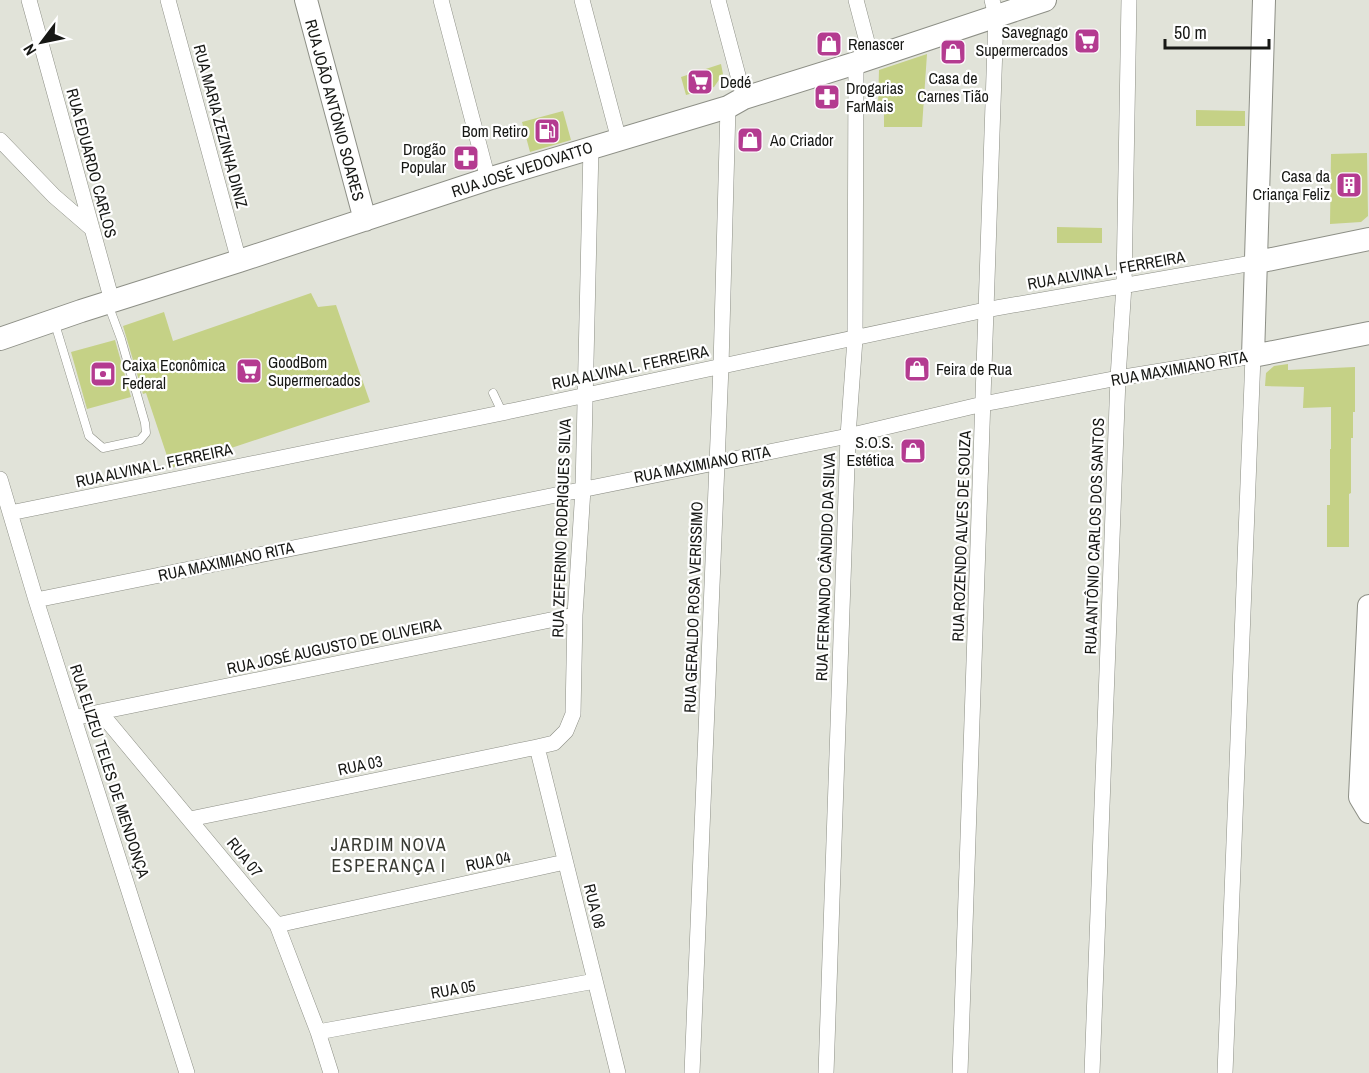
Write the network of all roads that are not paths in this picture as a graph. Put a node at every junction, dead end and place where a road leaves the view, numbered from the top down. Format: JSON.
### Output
{"nodes":[{"id":1,"x":29,"y":0,"type":"edge"},
{"id":2,"x":168,"y":0,"type":"edge"},
{"id":3,"x":306,"y":0,"type":"edge"},
{"id":4,"x":441,"y":0,"type":"edge"},
{"id":5,"x":582,"y":0,"type":"edge"},
{"id":6,"x":718,"y":0,"type":"edge"},
{"id":7,"x":856,"y":0,"type":"edge"},
{"id":8,"x":1044,"y":0,"type":"edge"},
{"id":9,"x":1129,"y":0,"type":"edge"},
{"id":10,"x":1264,"y":0,"type":"edge"},
{"id":11,"x":994,"y":8,"type":"edge"},
{"id":12,"x":863,"y":60,"type":"junction"},
{"id":13,"x":736,"y":102,"type":"junction"},
{"id":14,"x":0,"y":140,"type":"edge"},
{"id":15,"x":619,"y":140,"type":"junction"},
{"id":16,"x":591,"y":147,"type":"junction"},
{"id":17,"x":488,"y":179,"type":"junction"},
{"id":18,"x":365,"y":220,"type":"junction"},
{"id":19,"x":91,"y":228,"type":"junction"},
{"id":20,"x":1369,"y":238,"type":"edge"},
{"id":21,"x":239,"y":261,"type":"junction"},
{"id":22,"x":1258,"y":262,"type":"junction"},
{"id":23,"x":1124,"y":285,"type":"junction"},
{"id":24,"x":109,"y":302,"type":"junction"},
{"id":25,"x":985,"y":310,"type":"junction"},
{"id":26,"x":54,"y":320,"type":"junction"},
{"id":27,"x":1369,"y":333,"type":"edge"},
{"id":28,"x":0,"y":339,"type":"edge"},
{"id":29,"x":855,"y":339,"type":"junction"},
{"id":30,"x":1253,"y":356,"type":"junction"},
{"id":31,"x":721,"y":366,"type":"junction"},
{"id":32,"x":1118,"y":378,"type":"junction"},
{"id":33,"x":493,"y":393,"type":"dead end"},
{"id":34,"x":585,"y":395,"type":"junction"},
{"id":35,"x":983,"y":404,"type":"junction"},
{"id":36,"x":502,"y":412,"type":"junction"},
{"id":37,"x":848,"y":435,"type":"junction"},
{"id":38,"x":717,"y":461,"type":"junction"},
{"id":39,"x":0,"y":479,"type":"edge"},
{"id":40,"x":583,"y":489,"type":"junction"},
{"id":41,"x":10,"y":513,"type":"junction"},
{"id":42,"x":36,"y":600,"type":"junction"},
{"id":43,"x":1369,"y":606,"type":"edge"},
{"id":44,"x":575,"y":615,"type":"junction"},
{"id":45,"x":100,"y":712,"type":"junction"},
{"id":46,"x":74,"y":718,"type":"junction"},
{"id":47,"x":537,"y":747,"type":"junction"},
{"id":48,"x":1365,"y":804,"type":"edge"},
{"id":49,"x":190,"y":819,"type":"junction"},
{"id":50,"x":565,"y":862,"type":"junction"},
{"id":51,"x":277,"y":925,"type":"junction"},
{"id":52,"x":595,"y":981,"type":"junction"},
{"id":53,"x":318,"y":1032,"type":"junction"},
{"id":54,"x":187,"y":1073,"type":"edge"},
{"id":55,"x":331,"y":1073,"type":"edge"},
{"id":56,"x":618,"y":1073,"type":"edge"},
{"id":57,"x":692,"y":1073,"type":"edge"},
{"id":58,"x":826,"y":1073,"type":"edge"},
{"id":59,"x":960,"y":1073,"type":"edge"},
{"id":60,"x":1092,"y":1073,"type":"edge"},
{"id":61,"x":1225,"y":1073,"type":"edge"}],
"edges":[{"from":1,"to":19,"type":"street","name":"RUA EDUARDO CARLOS"},
{"from":2,"to":21,"type":"street","name":"RUA MARIA ZEZINHA DINIZ"},
{"from":3,"to":18,"type":"street","name":"RUA JOÃO ANTÔNIO SOARES"},
{"from":4,"to":17,"type":"street"},
{"from":5,"to":15,"type":"street"},
{"from":6,"to":13,"type":"street","name":"RUA GERALDO ROSA VERISSIMO"},
{"from":7,"to":12,"type":"street","name":"RUA FERNANDO CÂNDIDO DA SILVA"},
{"from":8,"to":11,"type":"street","name":"RUA JOSÉ VEDOVATTO"},
{"from":9,"to":23,"type":"street","name":"RUA ANTÔNIO CARLOS DOS SANTOS"},
{"from":10,"to":22,"type":"street"},
{"from":11,"to":12,"type":"street","name":"RUA JOSÉ VEDOVATTO"},
{"from":11,"to":25,"type":"street","name":"RUA ROZENDO ALVES DE SOUZA"},
{"from":12,"to":13,"type":"street","name":"RUA JOSÉ VEDOVATTO"},
{"from":12,"to":29,"type":"street","name":"RUA FERNANDO CÂNDIDO DA SILVA"},
{"from":13,"to":15,"type":"street","name":"RUA JOSÉ VEDOVATTO"},
{"from":13,"to":31,"type":"street","name":"RUA GERALDO ROSA VERISSIMO"},
{"from":14,"to":19,"type":"street"},
{"from":15,"to":16,"type":"street","name":"RUA JOSÉ VEDOVATTO"},
{"from":16,"to":17,"type":"street","name":"RUA JOSÉ VEDOVATTO"},
{"from":16,"to":34,"type":"street","name":"RUA ZEFERINO RODRIGUES SILVA"},
{"from":17,"to":18,"type":"street","name":"RUA JOSÉ VEDOVATTO"},
{"from":18,"to":21,"type":"street","name":"RUA JOSÉ VEDOVATTO"},
{"from":19,"to":24,"type":"street","name":"RUA EDUARDO CARLOS"},
{"from":20,"to":22,"type":"street"},
{"from":21,"to":24,"type":"street","name":"RUA JOSÉ VEDOVATTO"},
{"from":22,"to":23,"type":"street","name":"RUA ALVINA L. FERREIRA"},
{"from":22,"to":30,"type":"street"},
{"from":23,"to":25,"type":"street","name":"RUA ALVINA L. FERREIRA"},
{"from":23,"to":32,"type":"street","name":"RUA ANTÔNIO CARLOS DOS SANTOS"},
{"from":24,"to":26,"type":"street","name":"RUA JOSÉ VEDOVATTO"},
{"from":24,"to":26,"type":"lane"},
{"from":25,"to":29,"type":"street","name":"RUA ALVINA L. FERREIRA"},
{"from":25,"to":35,"type":"street","name":"RUA ROZENDO ALVES DE SOUZA"},
{"from":26,"to":28,"type":"street","name":"RUA JOSÉ VEDOVATTO"},
{"from":27,"to":30,"type":"street","name":"RUA MAXIMIANO RITA"},
{"from":29,"to":31,"type":"street","name":"RUA ALVINA L. FERREIRA"},
{"from":29,"to":37,"type":"street","name":"RUA FERNANDO CÂNDIDO DA SILVA"},
{"from":30,"to":32,"type":"street","name":"RUA MAXIMIANO RITA"},
{"from":30,"to":61,"type":"street"},
{"from":31,"to":34,"type":"street","name":"RUA ALVINA L. FERREIRA"},
{"from":31,"to":38,"type":"street","name":"RUA GERALDO ROSA VERISSIMO"},
{"from":32,"to":35,"type":"street","name":"RUA MAXIMIANO RITA"},
{"from":32,"to":60,"type":"street","name":"RUA ANTÔNIO CARLOS DOS SANTOS"},
{"from":33,"to":36,"type":"lane"},
{"from":34,"to":36,"type":"street","name":"RUA ALVINA L. FERREIRA"},
{"from":34,"to":40,"type":"street","name":"RUA ZEFERINO RODRIGUES SILVA"},
{"from":35,"to":37,"type":"street","name":"RUA MAXIMIANO RITA"},
{"from":35,"to":59,"type":"street","name":"RUA ROZENDO ALVES DE SOUZA"},
{"from":36,"to":41,"type":"street","name":"RUA ALVINA L. FERREIRA"},
{"from":37,"to":38,"type":"street","name":"RUA MAXIMIANO RITA"},
{"from":37,"to":58,"type":"street","name":"RUA FERNANDO CÂNDIDO DA SILVA"},
{"from":38,"to":40,"type":"street","name":"RUA MAXIMIANO RITA"},
{"from":38,"to":57,"type":"street","name":"RUA GERALDO ROSA VERISSIMO"},
{"from":39,"to":41,"type":"street","name":"RUA ELIZEU TELES DE MENDONÇA"},
{"from":40,"to":42,"type":"street","name":"RUA MAXIMIANO RITA"},
{"from":40,"to":44,"type":"street","name":"RUA ZEFERINO RODRIGUES SILVA"},
{"from":41,"to":42,"type":"street","name":"RUA ELIZEU TELES DE MENDONÇA"},
{"from":42,"to":46,"type":"street","name":"RUA ELIZEU TELES DE MENDONÇA"},
{"from":43,"to":48,"type":"street"},
{"from":44,"to":45,"type":"street","name":"RUA JOSÉ AUGUSTO DE OLIVEIRA"},
{"from":44,"to":47,"type":"street","name":"RUA ZEFERINO RODRIGUES SILVA"},
{"from":45,"to":46,"type":"street"},
{"from":45,"to":49,"type":"street","name":"RUA 07"},
{"from":46,"to":54,"type":"street","name":"RUA ELIZEU TELES DE MENDONÇA"},
{"from":47,"to":49,"type":"street","name":"RUA 03"},
{"from":47,"to":50,"type":"street","name":"RUA 08"},
{"from":49,"to":51,"type":"street","name":"RUA 07"},
{"from":50,"to":51,"type":"street","name":"RUA 04"},
{"from":50,"to":52,"type":"street","name":"RUA 08"},
{"from":51,"to":53,"type":"street","name":"RUA 07"},
{"from":52,"to":53,"type":"street","name":"RUA 05"},
{"from":52,"to":56,"type":"street","name":"RUA 08"},
{"from":53,"to":55,"type":"street","name":"RUA 07"}]}
